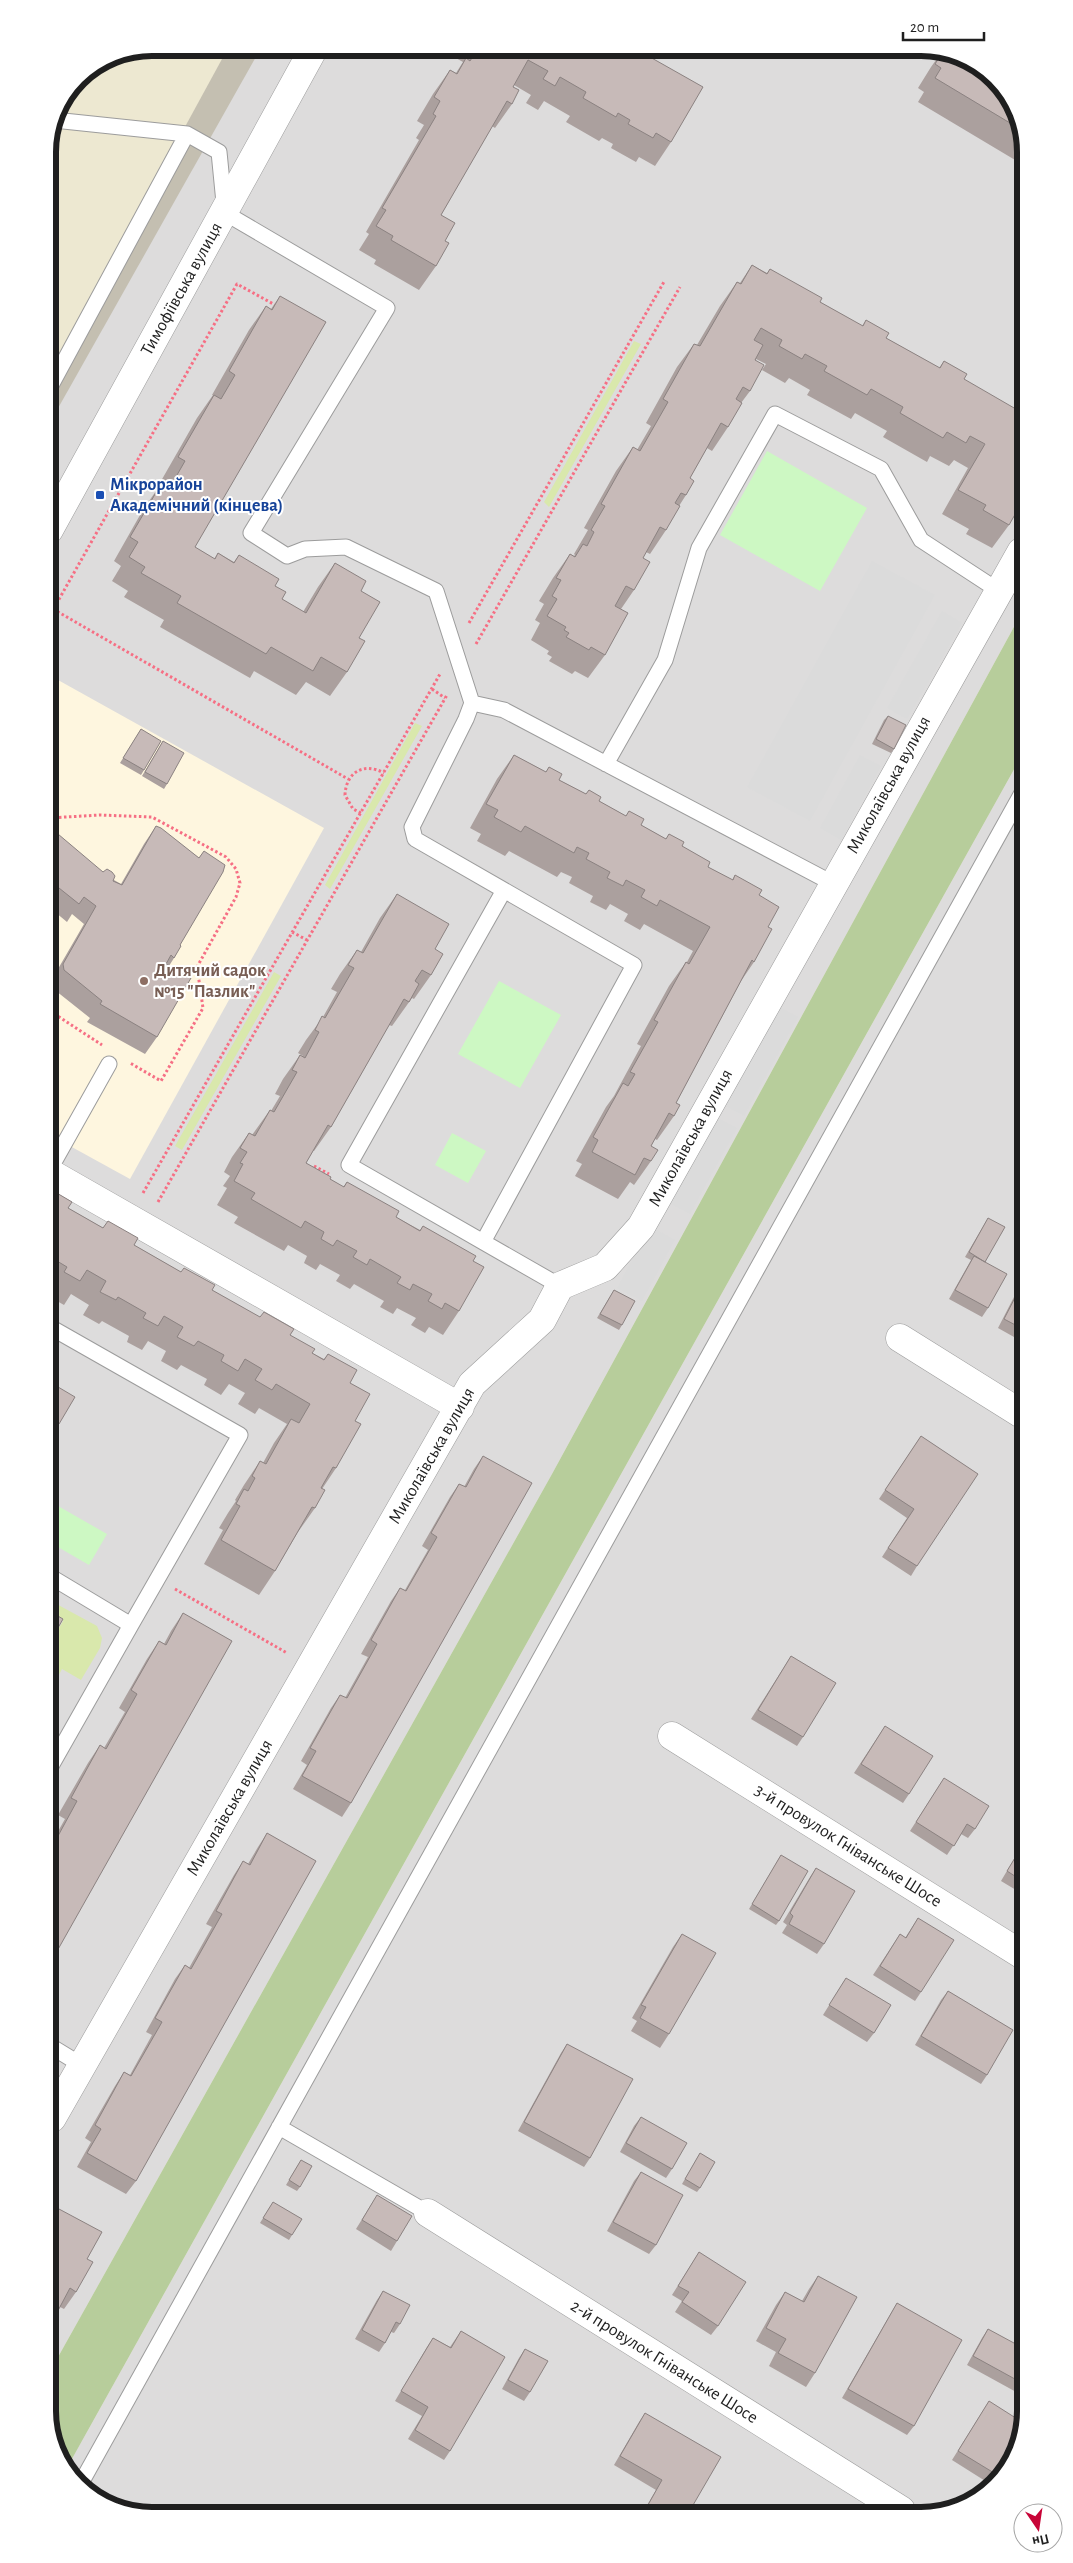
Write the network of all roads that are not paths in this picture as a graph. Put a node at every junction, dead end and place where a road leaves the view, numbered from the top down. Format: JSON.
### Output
{"nodes":[{"id":1,"x":310,"y":56,"type":"edge"},
{"id":2,"x":61,"y":121,"type":"edge"},
{"id":3,"x":186,"y":134,"type":"junction"},
{"id":4,"x":225,"y":213,"type":"junction"},
{"id":5,"x":56,"y":376,"type":"edge"},
{"id":6,"x":56,"y":517,"type":"edge"},
{"id":7,"x":1017,"y":559,"type":"edge"},
{"id":8,"x":999,"y":590,"type":"junction"},
{"id":9,"x":472,"y":703,"type":"junction"},
{"id":10,"x":606,"y":764,"type":"junction"},
{"id":11,"x":1017,"y":802,"type":"edge"},
{"id":12,"x":834,"y":884,"type":"junction"},
{"id":13,"x":504,"y":892,"type":"junction"},
{"id":14,"x":116,"y":1061,"type":"road end"},
{"id":15,"x":56,"y":1159,"type":"edge"},
{"id":16,"x":56,"y":1176,"type":"edge"},
{"id":17,"x":483,"y":1242,"type":"junction"},
{"id":18,"x":560,"y":1286,"type":"junction"},
{"id":19,"x":56,"y":1329,"type":"edge"},
{"id":20,"x":900,"y":1338,"type":"dead end"},
{"id":21,"x":460,"y":1407,"type":"junction"},
{"id":22,"x":1017,"y":1411,"type":"edge"},
{"id":23,"x":56,"y":1580,"type":"edge"},
{"id":24,"x":131,"y":1625,"type":"junction"},
{"id":25,"x":672,"y":1736,"type":"dead end"},
{"id":26,"x":56,"y":1757,"type":"edge"},
{"id":27,"x":1017,"y":1952,"type":"edge"},
{"id":28,"x":56,"y":2050,"type":"edge"},
{"id":29,"x":83,"y":2066,"type":"junction"},
{"id":30,"x":56,"y":2111,"type":"edge"},
{"id":31,"x":279,"y":2127,"type":"junction"},
{"id":32,"x":428,"y":2213,"type":"joint"},
{"id":33,"x":84,"y":2478,"type":"edge"},
{"id":34,"x":896,"y":2507,"type":"edge"}],
"edges":[{"from":1,"to":4,"type":"street","name":"Тимофіївська вулиця"},
{"from":2,"to":3,"type":"lane"},
{"from":3,"to":4,"type":"lane"},
{"from":3,"to":5,"type":"lane"},
{"from":4,"to":6,"type":"street","name":"Тимофіївська вулиця"},
{"from":4,"to":9,"type":"lane"},
{"from":7,"to":8,"type":"street","name":"Миколаївська вулиця"},
{"from":8,"to":10,"type":"lane"},
{"from":8,"to":12,"type":"street","name":"Миколаївська вулиця"},
{"from":9,"to":10,"type":"lane"},
{"from":9,"to":13,"type":"lane"},
{"from":10,"to":12,"type":"lane"},
{"from":11,"to":31,"type":"lane"},
{"from":12,"to":18,"type":"street","name":"Миколаївська вулиця"},
{"from":13,"to":17,"type":"lane"},
{"from":13,"to":17,"type":"lane"},
{"from":14,"to":15,"type":"lane"},
{"from":16,"to":21,"type":"street"},
{"from":17,"to":18,"type":"lane"},
{"from":18,"to":21,"type":"street","name":"Миколаївська вулиця"},
{"from":19,"to":24,"type":"lane"},
{"from":20,"to":22,"type":"street"},
{"from":21,"to":29,"type":"street","name":"Миколаївська вулиця"},
{"from":23,"to":24,"type":"lane"},
{"from":24,"to":26,"type":"lane"},
{"from":25,"to":27,"type":"street","name":"3-й провулок Гніванське Шосе"},
{"from":28,"to":29,"type":"lane"},
{"from":29,"to":30,"type":"street","name":"Миколаївська вулиця"},
{"from":31,"to":32,"type":"lane"},
{"from":31,"to":33,"type":"lane"},
{"from":32,"to":34,"type":"street","name":"2-й провулок Гніванське Шосе"}]}
